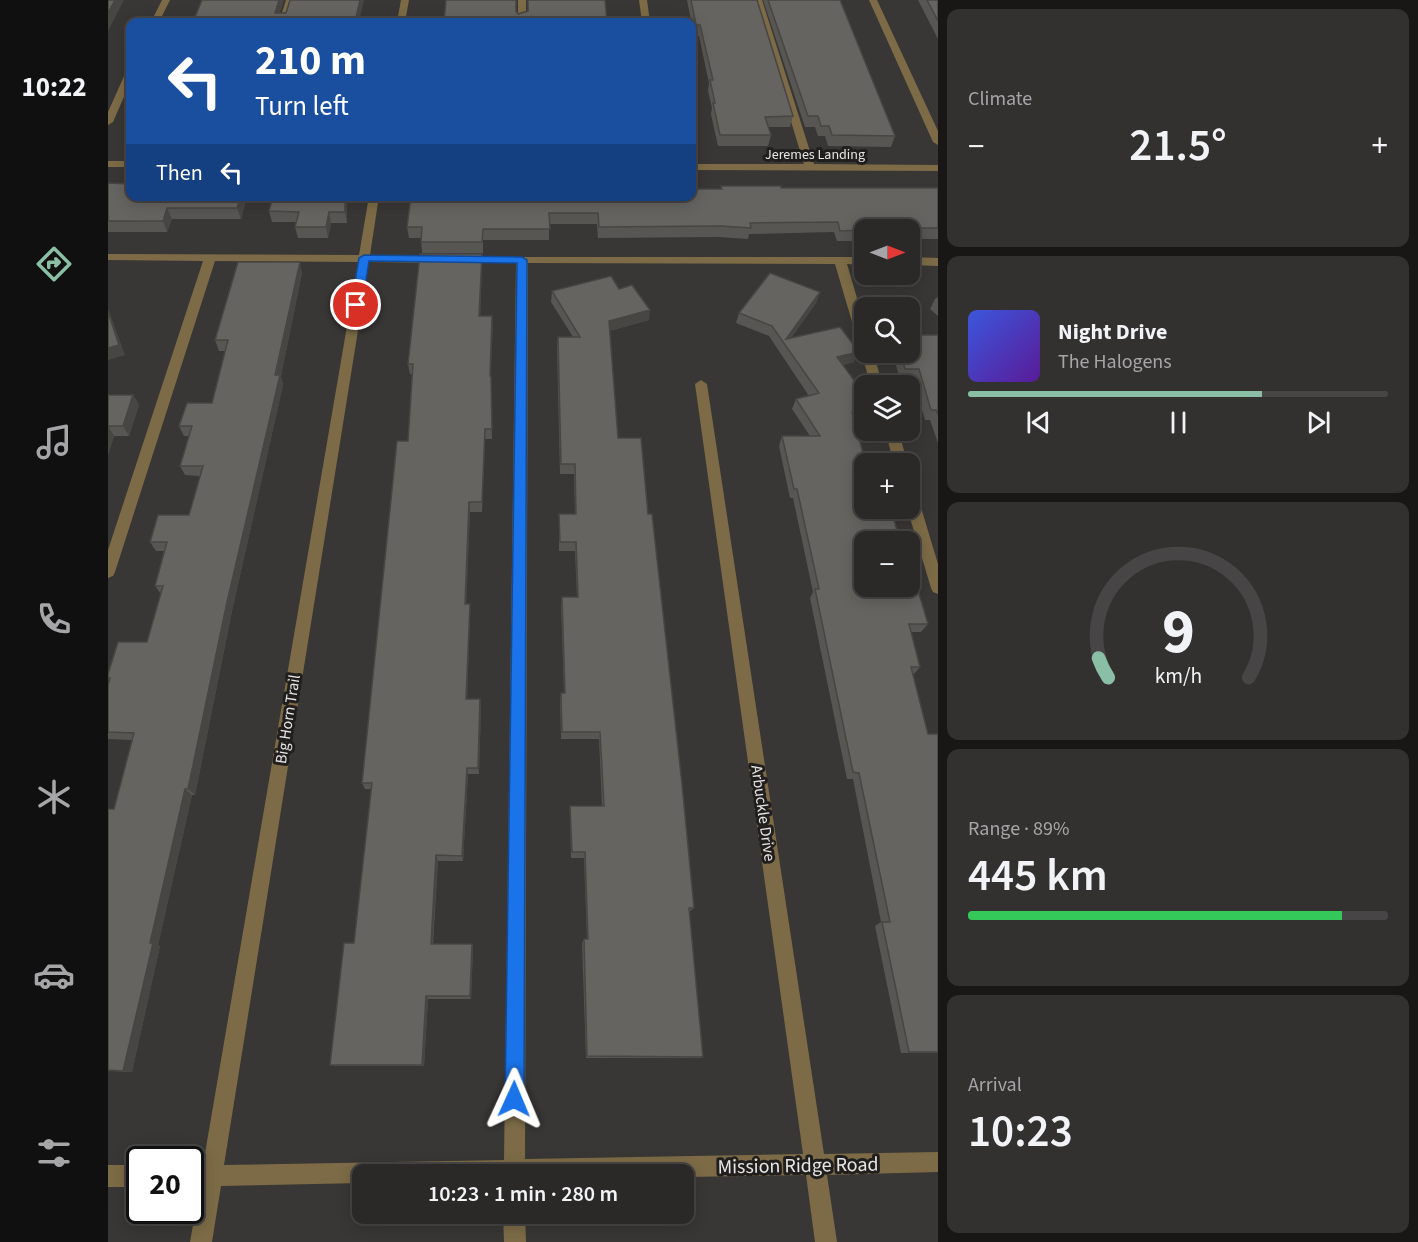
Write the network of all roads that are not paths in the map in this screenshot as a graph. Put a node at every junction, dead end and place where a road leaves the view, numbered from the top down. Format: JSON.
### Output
{"nodes":[{"id":1,"x":166,"y":0,"type":"edge"},
{"id":2,"x":290,"y":0,"type":"edge"},
{"id":3,"x":405,"y":0,"type":"edge"},
{"id":4,"x":522,"y":0,"type":"edge"},
{"id":5,"x":643,"y":0,"type":"edge"},
{"id":6,"x":758,"y":0,"type":"edge"},
{"id":7,"x":873,"y":0,"type":"edge"},
{"id":8,"x":157,"y":18,"type":"edge"},
{"id":9,"x":284,"y":18,"type":"edge"},
{"id":10,"x":402,"y":18,"type":"edge"},
{"id":11,"x":522,"y":18,"type":"edge"},
{"id":12,"x":645,"y":18,"type":"edge"},
{"id":13,"x":126,"y":84,"type":"edge"},
{"id":14,"x":108,"y":122,"type":"edge"},
{"id":15,"x":938,"y":142,"type":"edge"},
{"id":16,"x":108,"y":164,"type":"edge"},
{"id":17,"x":126,"y":164,"type":"edge"},
{"id":18,"x":696,"y":168,"type":"edge"},
{"id":19,"x":810,"y":168,"type":"junction"},
{"id":20,"x":938,"y":168,"type":"edge"},
{"id":21,"x":373,"y":201,"type":"edge"},
{"id":22,"x":108,"y":257,"type":"edge"},
{"id":23,"x":210,"y":258,"type":"junction"},
{"id":24,"x":364,"y":258,"type":"junction"},
{"id":25,"x":522,"y":260,"type":"junction"},
{"id":26,"x":840,"y":261,"type":"junction"},
{"id":27,"x":854,"y":261,"type":"edge"},
{"id":28,"x":920,"y":261,"type":"edge"},
{"id":29,"x":938,"y":262,"type":"edge"},
{"id":30,"x":854,"y":308,"type":"edge"},
{"id":31,"x":701,"y":384,"type":"dead end"},
{"id":32,"x":917,"y":519,"type":"edge"},
{"id":33,"x":108,"y":572,"type":"edge"},
{"id":34,"x":938,"y":588,"type":"edge"},
{"id":35,"x":204,"y":1159,"type":"edge"},
{"id":36,"x":938,"y":1162,"type":"edge"},
{"id":37,"x":514,"y":1164,"type":"edge"},
{"id":38,"x":815,"y":1165,"type":"junction"},
{"id":39,"x":694,"y":1168,"type":"edge"},
{"id":40,"x":352,"y":1175,"type":"edge"},
{"id":41,"x":108,"y":1176,"type":"edge"},
{"id":42,"x":126,"y":1176,"type":"edge"},
{"id":43,"x":204,"y":1176,"type":"edge"},
{"id":44,"x":201,"y":1224,"type":"edge"},
{"id":45,"x":514,"y":1224,"type":"edge"},
{"id":46,"x":201,"y":1242,"type":"edge"},
{"id":47,"x":514,"y":1242,"type":"edge"},
{"id":48,"x":826,"y":1242,"type":"edge"}],
"edges":[{"from":1,"to":8,"type":"street"},
{"from":2,"to":9,"type":"street"},
{"from":3,"to":10,"type":"street"},
{"from":4,"to":11,"type":"street"},
{"from":5,"to":12,"type":"street"},
{"from":6,"to":19,"type":"street"},
{"from":7,"to":15,"type":"street"},
{"from":13,"to":14,"type":"street"},
{"from":16,"to":17,"type":"street"},
{"from":18,"to":19,"type":"street","name":"Jeremes Landing"},
{"from":19,"to":20,"type":"street","name":"Jeremes Landing"},
{"from":21,"to":24,"type":"street","name":"Big Horn Trail"},
{"from":22,"to":23,"type":"street"},
{"from":23,"to":24,"type":"street"},
{"from":23,"to":33,"type":"street"},
{"from":24,"to":25,"type":"street"},
{"from":24,"to":35,"type":"street","name":"Big Horn Trail"},
{"from":25,"to":26,"type":"street"},
{"from":25,"to":37,"type":"street"},
{"from":26,"to":27,"type":"street"},
{"from":26,"to":30,"type":"street"},
{"from":28,"to":29,"type":"street"},
{"from":31,"to":38,"type":"street","name":"Arbuckle Drive"},
{"from":32,"to":34,"type":"street"},
{"from":36,"to":38,"type":"street","name":"Mission Ridge Road"},
{"from":38,"to":39,"type":"street","name":"Mission Ridge Road"},
{"from":38,"to":48,"type":"street","name":"Arbuckle Drive"},
{"from":40,"to":43,"type":"street","name":"Mission Ridge Road"},
{"from":41,"to":42,"type":"street"},
{"from":44,"to":46,"type":"street","name":"Big Horn Trail"},
{"from":45,"to":47,"type":"street"}]}
